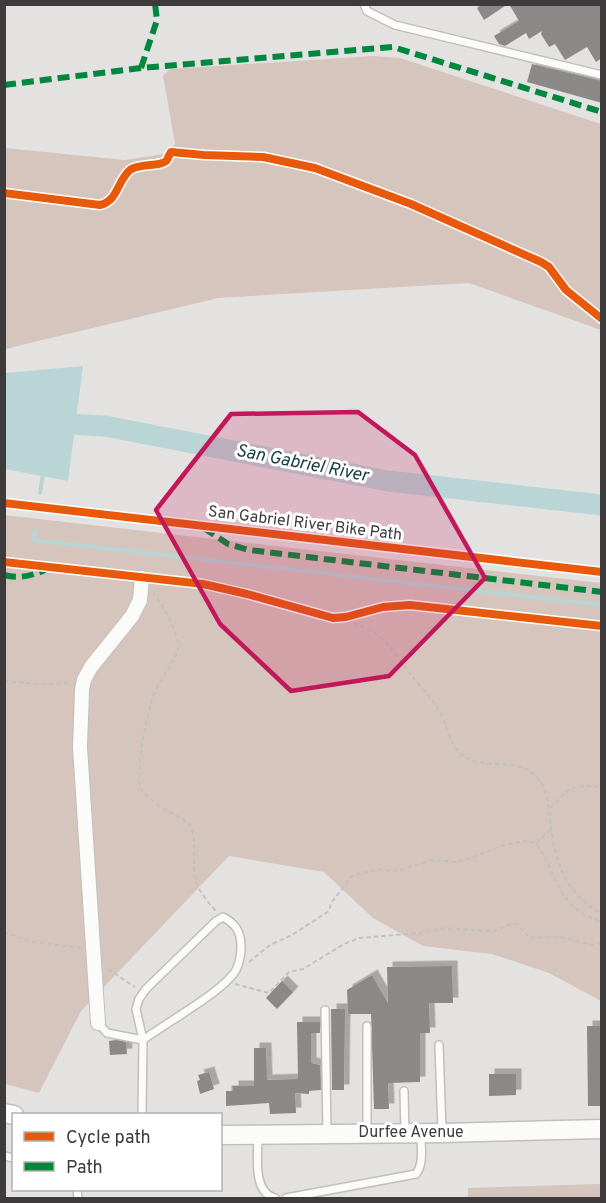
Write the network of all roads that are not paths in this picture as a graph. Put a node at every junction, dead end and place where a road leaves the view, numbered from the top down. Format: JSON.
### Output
{"nodes":[{"id":1,"x":364,"y":4,"type":"edge"},
{"id":2,"x":602,"y":75,"type":"edge"},
{"id":3,"x":141,"y":578,"type":"road end"},
{"id":4,"x":325,"y":1010,"type":"dead end"},
{"id":5,"x":98,"y":1023,"type":"joint"},
{"id":6,"x":367,"y":1026,"type":"dead end"},
{"id":7,"x":143,"y":1040,"type":"junction"},
{"id":8,"x":440,"y":1046,"type":"dead end"},
{"id":9,"x":404,"y":1091,"type":"dead end"},
{"id":10,"x":142,"y":1113,"type":"edge"},
{"id":11,"x":602,"y":1129,"type":"edge"},
{"id":12,"x":327,"y":1133,"type":"junction"},
{"id":13,"x":367,"y":1133,"type":"junction"},
{"id":14,"x":413,"y":1133,"type":"junction"},
{"id":15,"x":442,"y":1133,"type":"junction"},
{"id":16,"x":258,"y":1134,"type":"junction"},
{"id":17,"x":222,"y":1135,"type":"edge"},
{"id":18,"x":275,"y":1198,"type":"edge"},
{"id":19,"x":286,"y":1198,"type":"edge"}],
"edges":[{"from":1,"to":2,"type":"lane"},
{"from":3,"to":5,"type":"street"},
{"from":4,"to":12,"type":"lane"},
{"from":5,"to":7,"type":"lane"},
{"from":6,"to":13,"type":"lane"},
{"from":7,"to":7,"type":"lane"},
{"from":7,"to":10,"type":"lane"},
{"from":8,"to":15,"type":"lane"},
{"from":9,"to":14,"type":"lane"},
{"from":11,"to":15,"type":"main road","name":"Durfee Avenue"},
{"from":12,"to":13,"type":"main road","name":"Durfee Avenue"},
{"from":12,"to":16,"type":"main road","name":"Durfee Avenue"},
{"from":13,"to":14,"type":"main road","name":"Durfee Avenue"},
{"from":14,"to":15,"type":"main road","name":"Durfee Avenue"},
{"from":14,"to":19,"type":"lane"},
{"from":16,"to":17,"type":"main road","name":"Durfee Avenue"},
{"from":16,"to":18,"type":"lane"}]}
